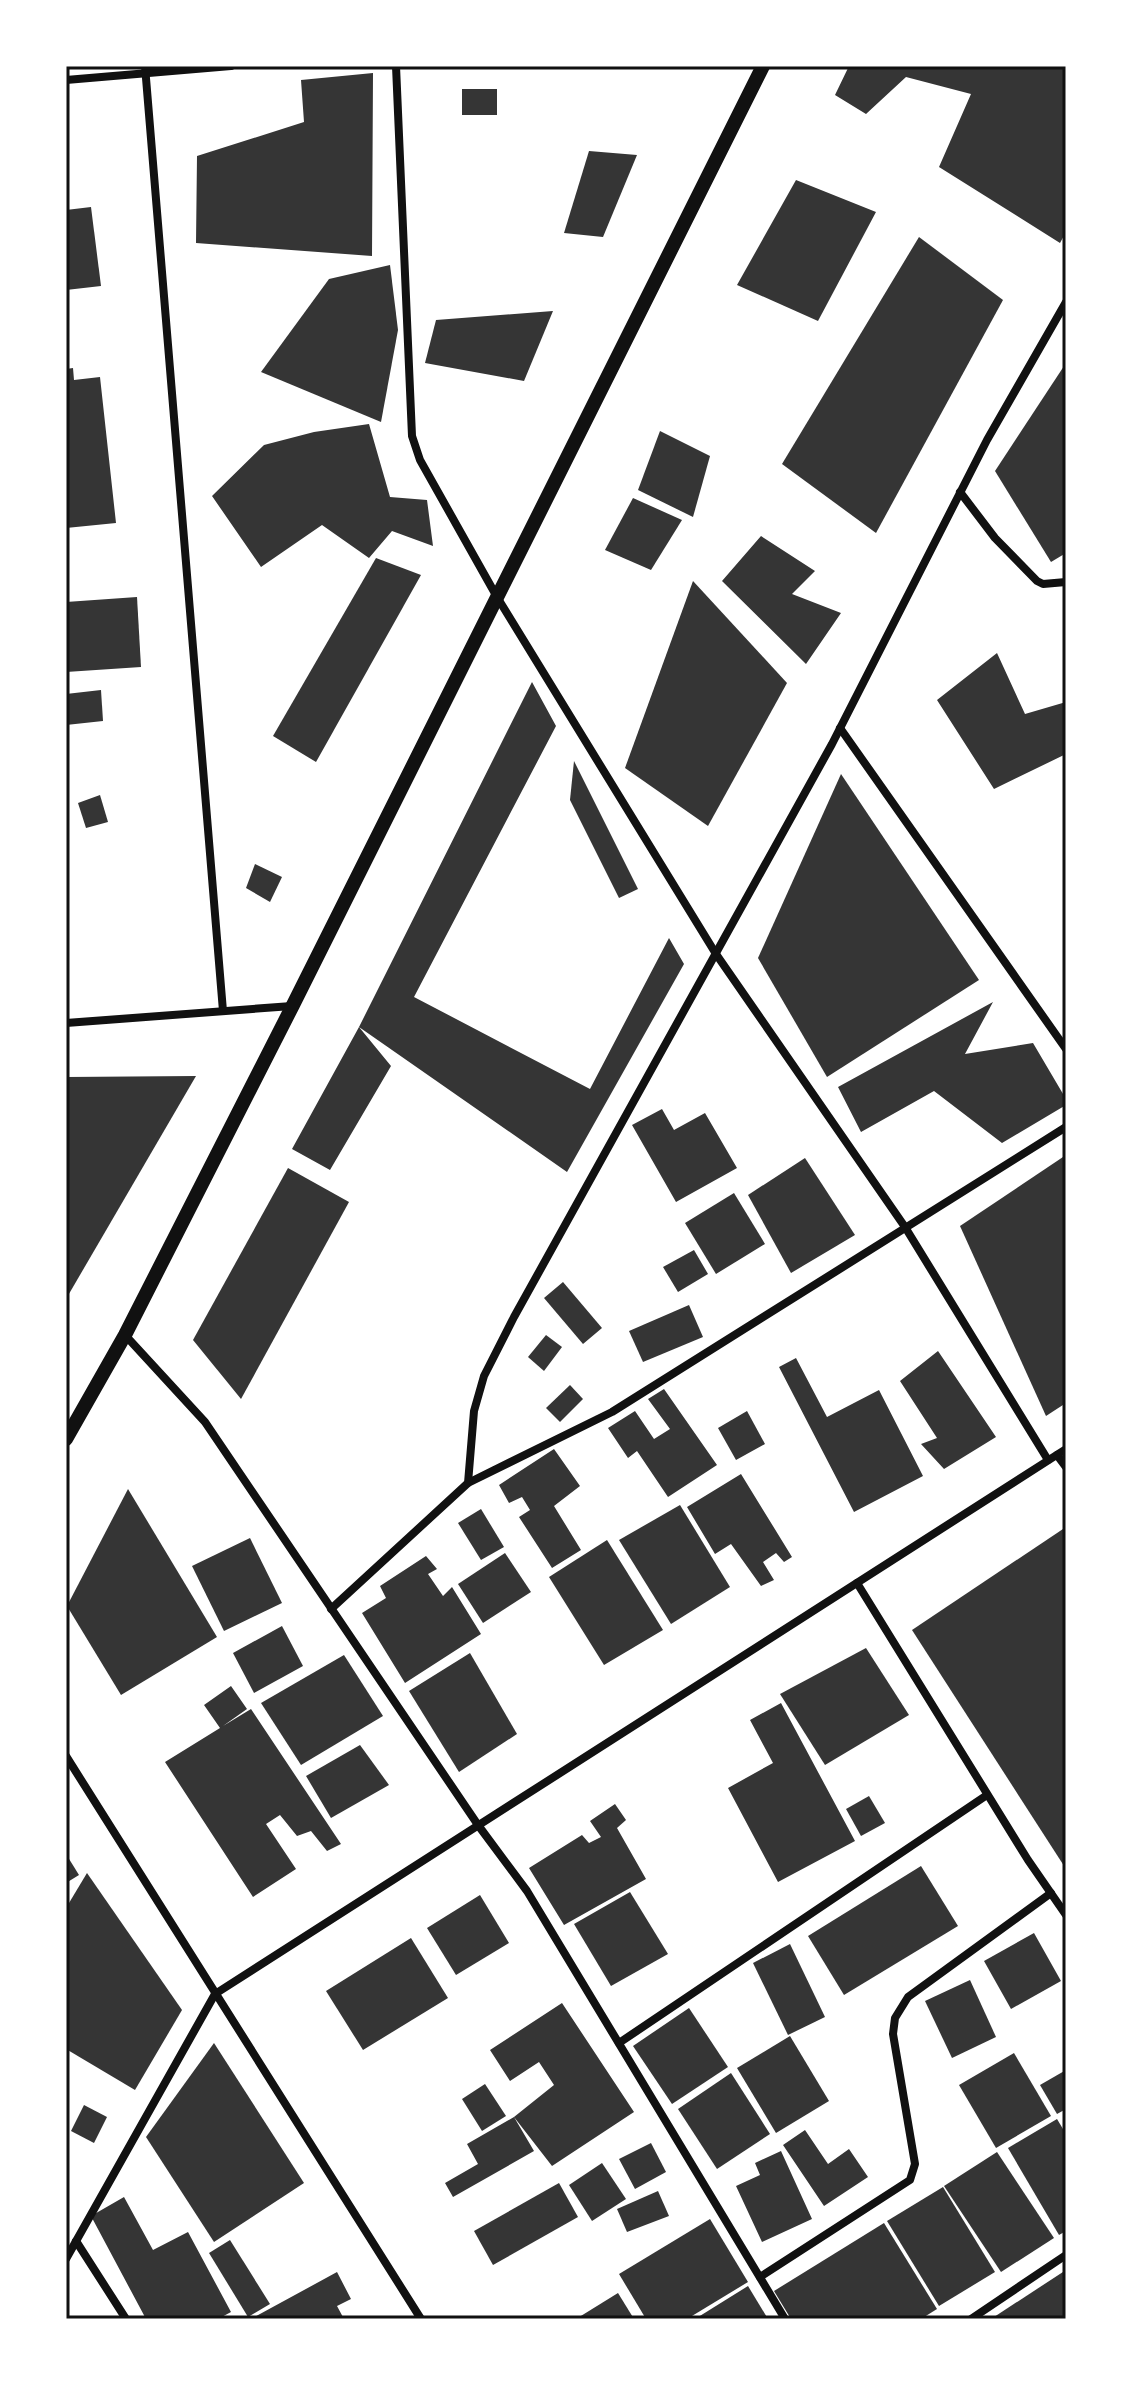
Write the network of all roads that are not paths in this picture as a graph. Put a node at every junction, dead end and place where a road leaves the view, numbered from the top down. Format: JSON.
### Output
{"nodes":[{"id":1,"x":231,"y":66,"type":"edge"},
{"id":2,"x":396,"y":66,"type":"edge"},
{"id":3,"x":763,"y":66,"type":"edge"},
{"id":4,"x":145,"y":69,"type":"edge"},
{"id":5,"x":66,"y":80,"type":"edge"},
{"id":6,"x":1066,"y":302,"type":"edge"},
{"id":7,"x":960,"y":492,"type":"junction"},
{"id":8,"x":1066,"y":582,"type":"edge"},
{"id":9,"x":497,"y":597,"type":"junction"},
{"id":10,"x":840,"y":728,"type":"junction"},
{"id":11,"x":716,"y":954,"type":"junction"},
{"id":12,"x":293,"y":1005,"type":"junction"},
{"id":13,"x":223,"y":1011,"type":"junction"},
{"id":14,"x":66,"y":1023,"type":"edge"},
{"id":15,"x":1066,"y":1049,"type":"edge"},
{"id":16,"x":1066,"y":1127,"type":"edge"},
{"id":17,"x":905,"y":1227,"type":"junction"},
{"id":18,"x":125,"y":1335,"type":"junction"},
{"id":19,"x":71,"y":1423,"type":"edge"},
{"id":20,"x":66,"y":1439,"type":"edge"},
{"id":21,"x":1066,"y":1449,"type":"edge"},
{"id":22,"x":1057,"y":1455,"type":"junction"},
{"id":23,"x":1048,"y":1460,"type":"junction"},
{"id":24,"x":1066,"y":1467,"type":"edge"},
{"id":25,"x":468,"y":1483,"type":"junction"},
{"id":26,"x":857,"y":1583,"type":"junction"},
{"id":27,"x":331,"y":1609,"type":"junction"},
{"id":28,"x":66,"y":1756,"type":"edge"},
{"id":29,"x":987,"y":1795,"type":"junction"},
{"id":30,"x":478,"y":1825,"type":"junction"},
{"id":31,"x":1051,"y":1893,"type":"junction"},
{"id":32,"x":1066,"y":1915,"type":"edge"},
{"id":33,"x":215,"y":1994,"type":"junction"},
{"id":34,"x":619,"y":2043,"type":"junction"},
{"id":35,"x":76,"y":2241,"type":"junction"},
{"id":36,"x":1066,"y":2255,"type":"edge"},
{"id":37,"x":66,"y":2259,"type":"edge"},
{"id":38,"x":760,"y":2277,"type":"junction"},
{"id":39,"x":126,"y":2319,"type":"edge"},
{"id":40,"x":421,"y":2319,"type":"edge"},
{"id":41,"x":785,"y":2319,"type":"edge"},
{"id":42,"x":971,"y":2319,"type":"edge"}],
"edges":[{"from":1,"to":4,"type":"street"},
{"from":2,"to":9,"type":"street"},
{"from":3,"to":9,"type":"street"},
{"from":4,"to":5,"type":"street"},
{"from":4,"to":13,"type":"street"},
{"from":6,"to":7,"type":"street"},
{"from":7,"to":8,"type":"street"},
{"from":7,"to":10,"type":"street"},
{"from":9,"to":11,"type":"street"},
{"from":9,"to":12,"type":"street"},
{"from":10,"to":11,"type":"street"},
{"from":10,"to":15,"type":"street"},
{"from":11,"to":17,"type":"street"},
{"from":11,"to":25,"type":"street"},
{"from":12,"to":13,"type":"street"},
{"from":12,"to":18,"type":"street"},
{"from":13,"to":14,"type":"street"},
{"from":16,"to":17,"type":"street"},
{"from":17,"to":23,"type":"street"},
{"from":17,"to":25,"type":"street"},
{"from":18,"to":19,"type":"street"},
{"from":18,"to":27,"type":"street"},
{"from":19,"to":20,"type":"street"},
{"from":21,"to":22,"type":"street"},
{"from":22,"to":23,"type":"street"},
{"from":22,"to":24,"type":"street"},
{"from":23,"to":26,"type":"street"},
{"from":25,"to":27,"type":"street"},
{"from":26,"to":29,"type":"street"},
{"from":26,"to":30,"type":"street"},
{"from":27,"to":30,"type":"street"},
{"from":28,"to":33,"type":"street"},
{"from":29,"to":31,"type":"street"},
{"from":29,"to":34,"type":"street"},
{"from":30,"to":33,"type":"street"},
{"from":30,"to":34,"type":"street"},
{"from":31,"to":32,"type":"street"},
{"from":31,"to":38,"type":"street"},
{"from":33,"to":35,"type":"street"},
{"from":33,"to":40,"type":"street"},
{"from":34,"to":38,"type":"street"},
{"from":35,"to":37,"type":"street"},
{"from":35,"to":39,"type":"street"},
{"from":36,"to":42,"type":"street"},
{"from":38,"to":41,"type":"street"}]}
